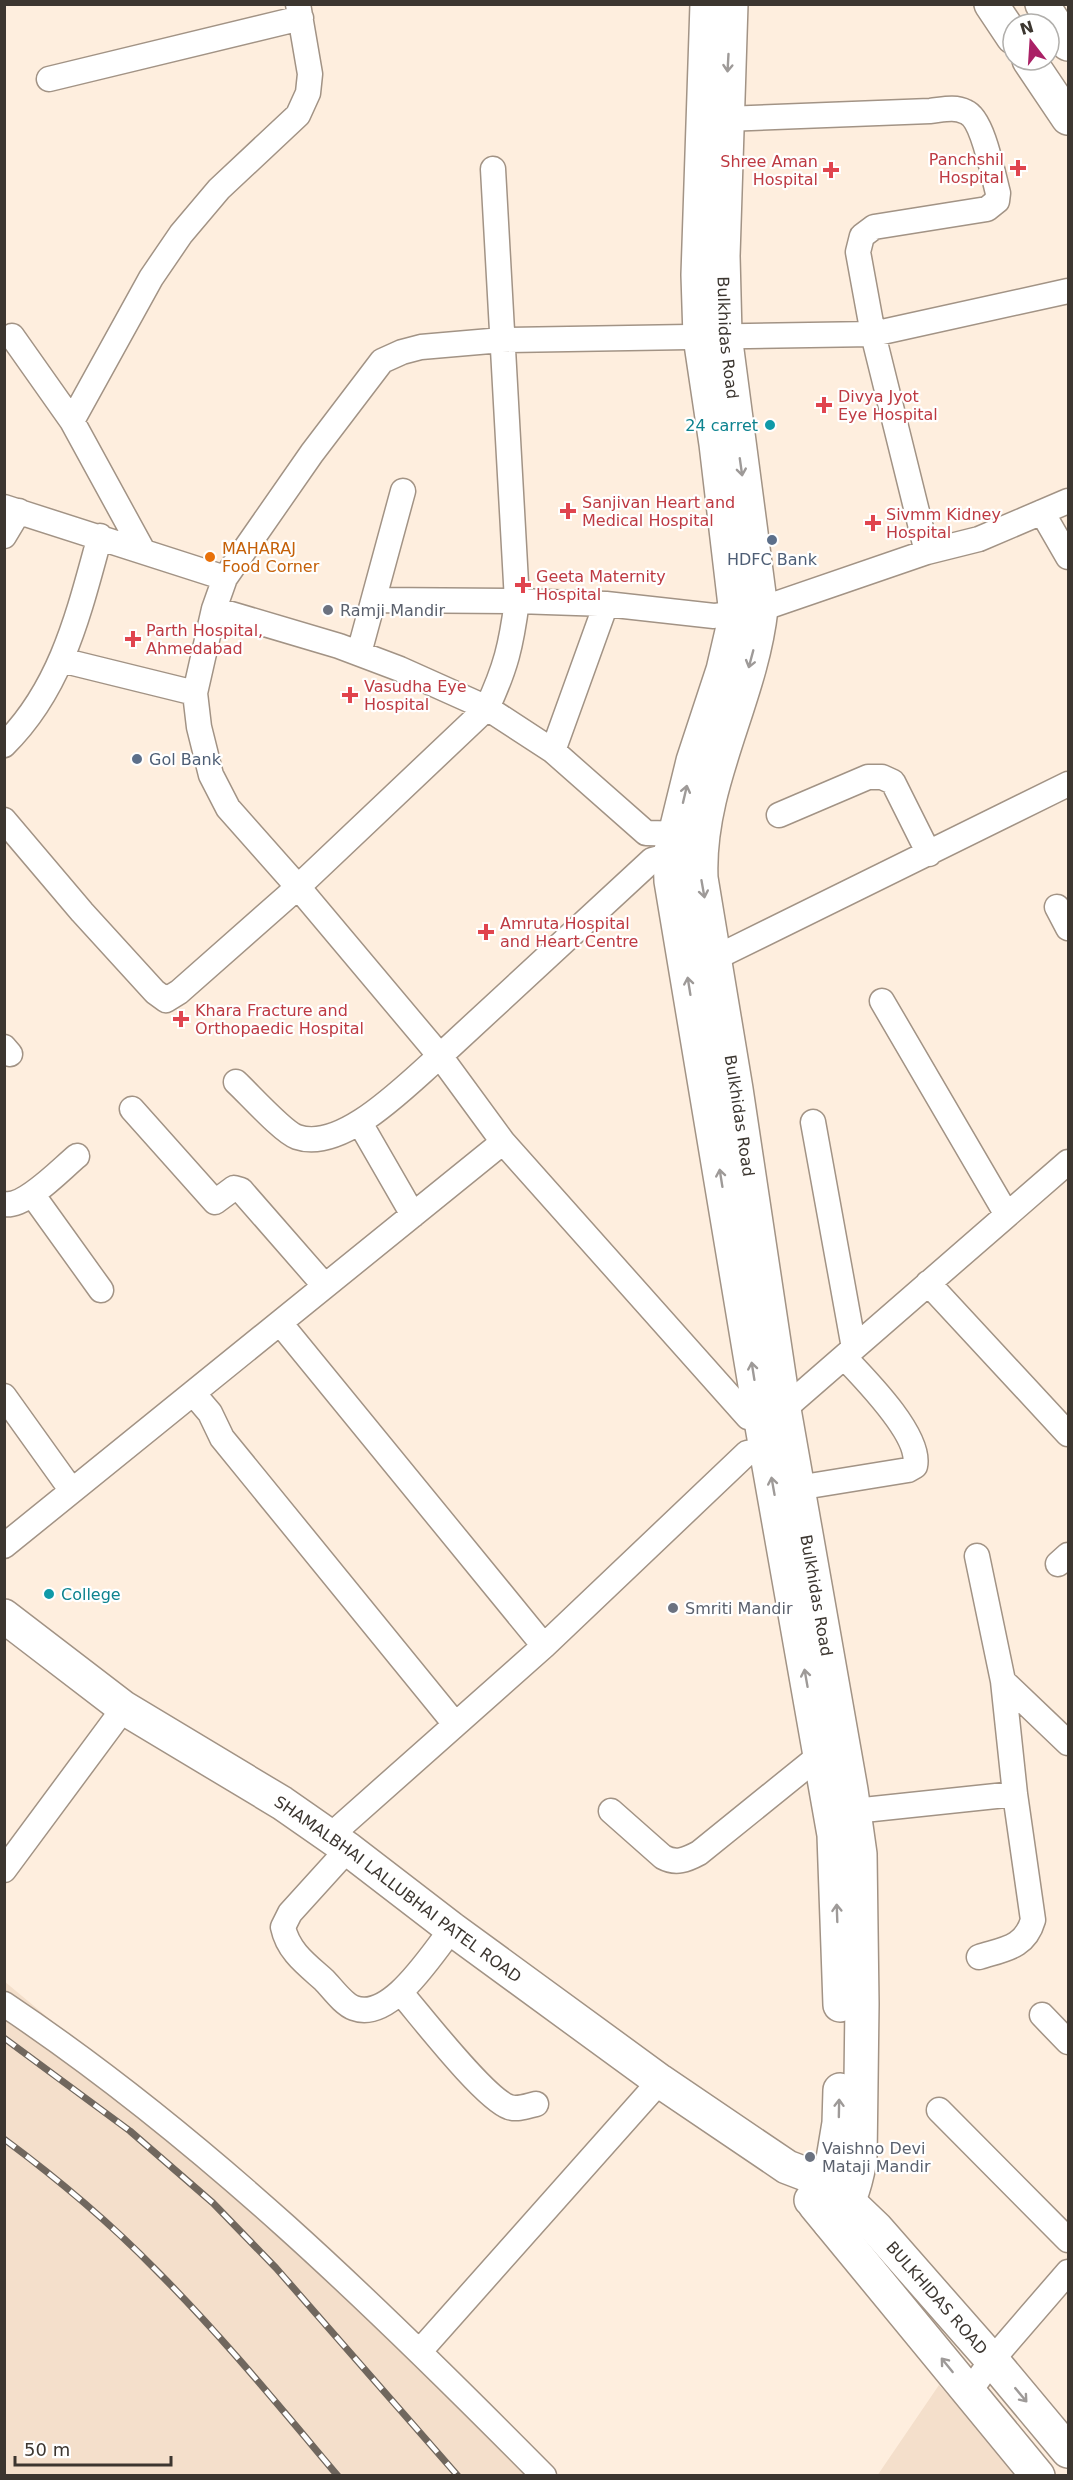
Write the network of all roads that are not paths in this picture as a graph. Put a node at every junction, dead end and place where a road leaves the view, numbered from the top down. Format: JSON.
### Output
{"nodes":[{"id":1,"x":707,"y":4,"type":"edge"},
{"id":2,"x":731,"y":4,"type":"edge"},
{"id":3,"x":991,"y":4,"type":"edge"},
{"id":4,"x":1042,"y":4,"type":"edge"},
{"id":5,"x":300,"y":11,"type":"edge"},
{"id":6,"x":1001,"y":19,"type":"edge"},
{"id":7,"x":1068,"y":44,"type":"edge"},
{"id":8,"x":1037,"y":72,"type":"edge"},
{"id":9,"x":50,"y":79,"type":"dead end"},
{"id":10,"x":1068,"y":118,"type":"edge"},
{"id":11,"x":725,"y":119,"type":"junction"},
{"id":12,"x":493,"y":169,"type":"dead end"},
{"id":13,"x":1068,"y":291,"type":"edge"},
{"id":14,"x":7,"y":331,"type":"edge"},
{"id":15,"x":873,"y":334,"type":"junction"},
{"id":16,"x":712,"y":336,"type":"junction"},
{"id":17,"x":502,"y":340,"type":"junction"},
{"id":18,"x":72,"y":421,"type":"junction"},
{"id":19,"x":403,"y":491,"type":"dead end"},
{"id":20,"x":1068,"y":501,"type":"edge"},
{"id":21,"x":12,"y":509,"type":"edge"},
{"id":22,"x":1042,"y":512,"type":"junction"},
{"id":23,"x":4,"y":536,"type":"edge"},
{"id":24,"x":100,"y":536,"type":"junction"},
{"id":25,"x":142,"y":549,"type":"junction"},
{"id":26,"x":927,"y":552,"type":"junction"},
{"id":27,"x":1068,"y":557,"type":"edge"},
{"id":28,"x":225,"y":578,"type":"junction"},
{"id":29,"x":375,"y":600,"type":"junction"},
{"id":30,"x":517,"y":601,"type":"junction"},
{"id":31,"x":606,"y":604,"type":"junction"},
{"id":32,"x":214,"y":609,"type":"junction"},
{"id":33,"x":749,"y":612,"type":"junction"},
{"id":34,"x":359,"y":653,"type":"junction"},
{"id":35,"x":61,"y":660,"type":"junction"},
{"id":36,"x":195,"y":693,"type":"junction"},
{"id":37,"x":487,"y":708,"type":"junction"},
{"id":38,"x":4,"y":745,"type":"edge"},
{"id":39,"x":553,"y":751,"type":"junction"},
{"id":40,"x":1068,"y":784,"type":"edge"},
{"id":41,"x":779,"y":815,"type":"dead end"},
{"id":42,"x":4,"y":820,"type":"edge"},
{"id":43,"x":687,"y":845,"type":"junction"},
{"id":44,"x":929,"y":854,"type":"junction"},
{"id":45,"x":298,"y":886,"type":"junction"},
{"id":46,"x":715,"y":958,"type":"junction"},
{"id":47,"x":882,"y":1001,"type":"dead end"},
{"id":48,"x":440,"y":1056,"type":"junction"},
{"id":49,"x":236,"y":1082,"type":"dead end"},
{"id":50,"x":132,"y":1109,"type":"dead end"},
{"id":51,"x":813,"y":1122,"type":"dead end"},
{"id":52,"x":360,"y":1123,"type":"junction"},
{"id":53,"x":503,"y":1142,"type":"junction"},
{"id":54,"x":77,"y":1156,"type":"dead end"},
{"id":55,"x":1068,"y":1162,"type":"edge"},
{"id":56,"x":32,"y":1194,"type":"junction"},
{"id":57,"x":4,"y":1204,"type":"edge"},
{"id":58,"x":413,"y":1215,"type":"junction"},
{"id":59,"x":1007,"y":1215,"type":"junction"},
{"id":60,"x":928,"y":1283,"type":"junction"},
{"id":61,"x":324,"y":1285,"type":"junction"},
{"id":62,"x":101,"y":1290,"type":"dead end"},
{"id":63,"x":280,"y":1323,"type":"junction"},
{"id":64,"x":849,"y":1352,"type":"junction"},
{"id":65,"x":193,"y":1393,"type":"junction"},
{"id":66,"x":4,"y":1396,"type":"edge"},
{"id":67,"x":772,"y":1412,"type":"junction"},
{"id":68,"x":1068,"y":1434,"type":"edge"},
{"id":69,"x":778,"y":1447,"type":"junction"},
{"id":70,"x":798,"y":1488,"type":"junction"},
{"id":71,"x":72,"y":1491,"type":"junction"},
{"id":72,"x":4,"y":1546,"type":"edge"},
{"id":73,"x":977,"y":1556,"type":"dead end"},
{"id":74,"x":4,"y":1616,"type":"edge"},
{"id":75,"x":544,"y":1646,"type":"junction"},
{"id":76,"x":1003,"y":1682,"type":"junction"},
{"id":77,"x":124,"y":1708,"type":"junction"},
{"id":78,"x":824,"y":1709,"type":"junction"},
{"id":79,"x":455,"y":1724,"type":"junction"},
{"id":80,"x":1068,"y":1743,"type":"edge"},
{"id":81,"x":819,"y":1756,"type":"junction"},
{"id":82,"x":1015,"y":1794,"type":"junction"},
{"id":83,"x":844,"y":1798,"type":"junction"},
{"id":84,"x":611,"y":1811,"type":"dead end"},
{"id":85,"x":339,"y":1843,"type":"junction"},
{"id":86,"x":4,"y":1870,"type":"edge"},
{"id":87,"x":452,"y":1929,"type":"junction"},
{"id":88,"x":979,"y":1957,"type":"dead end"},
{"id":89,"x":401,"y":1993,"type":"junction"},
{"id":90,"x":4,"y":2004,"type":"edge"},
{"id":91,"x":1042,"y":2015,"type":"dead end"},
{"id":92,"x":1068,"y":2042,"type":"edge"},
{"id":93,"x":660,"y":2081,"type":"junction"},
{"id":94,"x":536,"y":2104,"type":"dead end"},
{"id":95,"x":939,"y":2110,"type":"dead end"},
{"id":96,"x":830,"y":2202,"type":"junction"},
{"id":97,"x":1068,"y":2240,"type":"edge"},
{"id":98,"x":1068,"y":2272,"type":"edge"},
{"id":99,"x":420,"y":2351,"type":"junction"},
{"id":100,"x":992,"y":2360,"type":"junction"},
{"id":101,"x":969,"y":2392,"type":"junction"},
{"id":102,"x":1068,"y":2451,"type":"edge"},
{"id":103,"x":544,"y":2475,"type":"edge"},
{"id":104,"x":1038,"y":2475,"type":"edge"}],
"edges":[{"from":1,"to":16,"type":"street","name":"Bulkhidas Road"},
{"from":2,"to":11,"type":"street","name":"Bulkhidas Road","one_way":true},
{"from":3,"to":6,"type":"street"},
{"from":4,"to":7,"type":"street"},
{"from":5,"to":9,"type":"street"},
{"from":5,"to":18,"type":"street"},
{"from":8,"to":10,"type":"street"},
{"from":11,"to":15,"type":"street"},
{"from":11,"to":16,"type":"street","name":"Bulkhidas Road"},
{"from":12,"to":17,"type":"street"},
{"from":13,"to":15,"type":"street"},
{"from":14,"to":18,"type":"street"},
{"from":15,"to":16,"type":"street"},
{"from":15,"to":26,"type":"street"},
{"from":16,"to":17,"type":"street"},
{"from":16,"to":33,"type":"street","name":"Bulkhidas Road"},
{"from":17,"to":28,"type":"street"},
{"from":17,"to":30,"type":"street"},
{"from":18,"to":25,"type":"street"},
{"from":19,"to":29,"type":"street"},
{"from":20,"to":22,"type":"street"},
{"from":21,"to":23,"type":"street"},
{"from":21,"to":24,"type":"street"},
{"from":22,"to":26,"type":"street"},
{"from":22,"to":27,"type":"street"},
{"from":24,"to":25,"type":"street"},
{"from":24,"to":35,"type":"street"},
{"from":25,"to":28,"type":"street"},
{"from":26,"to":33,"type":"street"},
{"from":28,"to":32,"type":"street"},
{"from":29,"to":30,"type":"street"},
{"from":29,"to":34,"type":"street"},
{"from":30,"to":31,"type":"street"},
{"from":30,"to":37,"type":"street"},
{"from":31,"to":33,"type":"street"},
{"from":31,"to":39,"type":"street"},
{"from":32,"to":34,"type":"street"},
{"from":32,"to":36,"type":"street"},
{"from":33,"to":43,"type":"street","name":"Bulkhidas Road"},
{"from":34,"to":37,"type":"street"},
{"from":35,"to":36,"type":"street"},
{"from":35,"to":38,"type":"street"},
{"from":36,"to":45,"type":"street"},
{"from":37,"to":39,"type":"street"},
{"from":37,"to":45,"type":"street"},
{"from":39,"to":43,"type":"street"},
{"from":40,"to":44,"type":"street"},
{"from":41,"to":44,"type":"street"},
{"from":42,"to":45,"type":"street"},
{"from":43,"to":46,"type":"street","name":"Bulkhidas Road","one_way":true},
{"from":43,"to":48,"type":"street"},
{"from":67,"to":43,"type":"street","name":"Bulkhidas Road","one_way":true},
{"from":44,"to":46,"type":"street"},
{"from":45,"to":48,"type":"street"},
{"from":46,"to":67,"type":"street","name":"Bulkhidas Road"},
{"from":47,"to":59,"type":"street"},
{"from":48,"to":52,"type":"street"},
{"from":48,"to":53,"type":"street"},
{"from":49,"to":52,"type":"street"},
{"from":50,"to":61,"type":"street"},
{"from":51,"to":64,"type":"street"},
{"from":52,"to":58,"type":"street"},
{"from":53,"to":58,"type":"street"},
{"from":53,"to":67,"type":"street"},
{"from":54,"to":56,"type":"street"},
{"from":55,"to":59,"type":"street"},
{"from":56,"to":57,"type":"street"},
{"from":56,"to":62,"type":"street"},
{"from":58,"to":61,"type":"street"},
{"from":59,"to":60,"type":"street"},
{"from":60,"to":64,"type":"street"},
{"from":60,"to":68,"type":"street"},
{"from":61,"to":63,"type":"street"},
{"from":63,"to":65,"type":"street"},
{"from":63,"to":75,"type":"street"},
{"from":64,"to":67,"type":"street"},
{"from":64,"to":70,"type":"street"},
{"from":65,"to":71,"type":"street"},
{"from":65,"to":79,"type":"street"},
{"from":66,"to":71,"type":"street"},
{"from":67,"to":69,"type":"street","name":"Bulkhidas Road"},
{"from":69,"to":70,"type":"street","name":"Bulkhidas Road"},
{"from":69,"to":75,"type":"street"},
{"from":78,"to":69,"type":"street","one_way":true},
{"from":70,"to":78,"type":"street","name":"Bulkhidas Road"},
{"from":71,"to":72,"type":"street"},
{"from":73,"to":76,"type":"street"},
{"from":74,"to":77,"type":"street","name":"SHAMALBHAI LALLUBHAI PATEL ROAD"},
{"from":75,"to":79,"type":"street"},
{"from":76,"to":80,"type":"street"},
{"from":76,"to":82,"type":"street"},
{"from":77,"to":85,"type":"street","name":"SHAMALBHAI LALLUBHAI PATEL ROAD"},
{"from":77,"to":86,"type":"street"},
{"from":78,"to":81,"type":"street"},
{"from":78,"to":83,"type":"street","name":"Bulkhidas Road"},
{"from":79,"to":85,"type":"street"},
{"from":81,"to":83,"type":"street"},
{"from":81,"to":84,"type":"street"},
{"from":82,"to":83,"type":"street"},
{"from":82,"to":88,"type":"street"},
{"from":83,"to":96,"type":"street","name":"Bulkhidas Road"},
{"from":85,"to":87,"type":"street","name":"SHAMALBHAI LALLUBHAI PATEL ROAD"},
{"from":85,"to":89,"type":"street"},
{"from":87,"to":89,"type":"street"},
{"from":87,"to":93,"type":"street","name":"SHAMALBHAI LALLUBHAI PATEL ROAD"},
{"from":89,"to":94,"type":"street"},
{"from":90,"to":99,"type":"street"},
{"from":91,"to":92,"type":"street"},
{"from":93,"to":96,"type":"street","name":"SHAMALBHAI LALLUBHAI PATEL ROAD"},
{"from":93,"to":99,"type":"street"},
{"from":95,"to":97,"type":"street"},
{"from":96,"to":100,"type":"street","name":"BULKHIDAS ROAD"},
{"from":101,"to":96,"type":"street","one_way":true},
{"from":98,"to":100,"type":"street"},
{"from":99,"to":103,"type":"street"},
{"from":100,"to":101,"type":"street"},
{"from":100,"to":102,"type":"street","name":"BULKHIDAS ROAD","one_way":true},
{"from":101,"to":104,"type":"street"}]}
